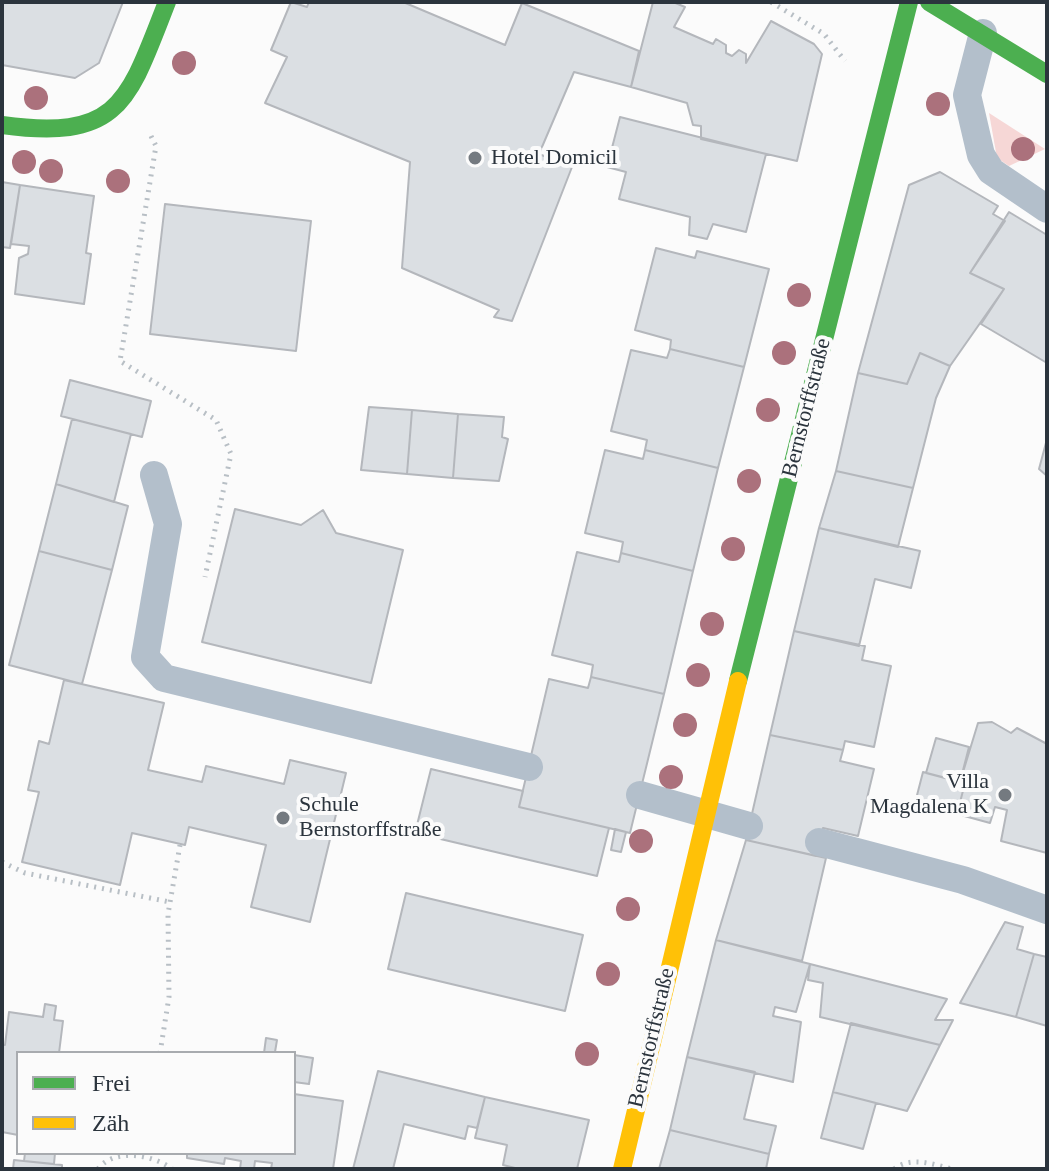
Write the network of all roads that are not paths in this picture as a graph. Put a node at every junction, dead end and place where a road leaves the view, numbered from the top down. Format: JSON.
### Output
{"nodes":[{"id":1,"x":167,"y":2,"type":"edge"},
{"id":2,"x":909,"y":2,"type":"edge"},
{"id":3,"x":929,"y":2,"type":"edge"},
{"id":4,"x":983,"y":33,"type":"junction"},
{"id":5,"x":1047,"y":74,"type":"edge"},
{"id":6,"x":2,"y":125,"type":"edge"},
{"id":7,"x":1047,"y":209,"type":"edge"},
{"id":8,"x":154,"y":475,"type":"dead end"},
{"id":9,"x":529,"y":767,"type":"dead end"},
{"id":10,"x":640,"y":795,"type":"dead end"},
{"id":11,"x":704,"y":814,"type":"junction"},
{"id":12,"x":749,"y":826,"type":"dead end"},
{"id":13,"x":819,"y":842,"type":"dead end"},
{"id":14,"x":1047,"y":910,"type":"edge"},
{"id":15,"x":622,"y":1169,"type":"edge"}],
"edges":[{"from":1,"to":6,"type":"street"},
{"from":2,"to":11,"type":"street","name":"Bernstorffstraße"},
{"from":3,"to":4,"type":"street"},
{"from":4,"to":5,"type":"street"},
{"from":4,"to":7,"type":"lane"},
{"from":8,"to":9,"type":"lane"},
{"from":10,"to":11,"type":"lane"},
{"from":11,"to":12,"type":"lane"},
{"from":11,"to":15,"type":"street","name":"Bernstorffstraße"},
{"from":13,"to":14,"type":"lane"}]}
